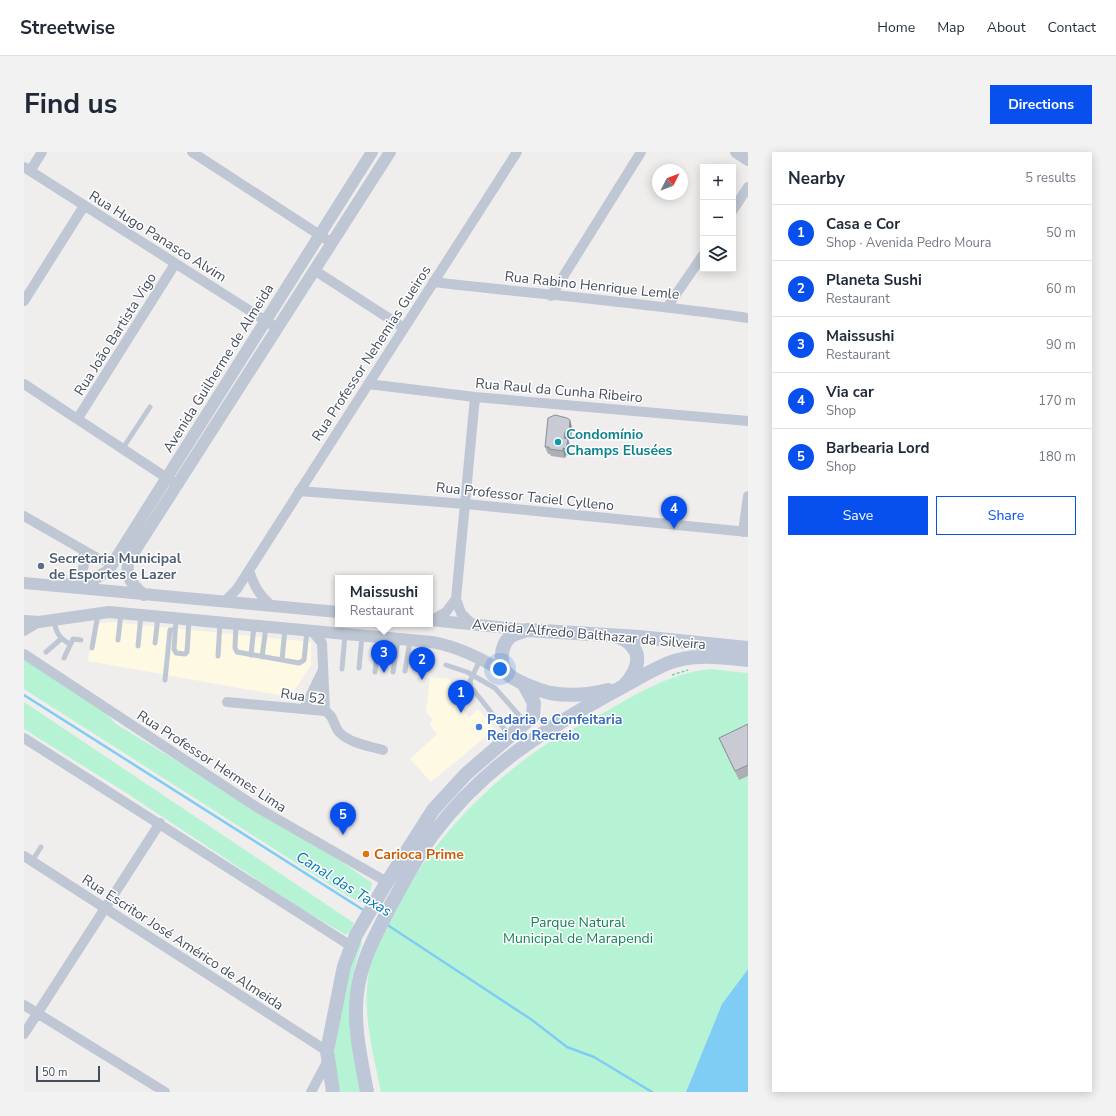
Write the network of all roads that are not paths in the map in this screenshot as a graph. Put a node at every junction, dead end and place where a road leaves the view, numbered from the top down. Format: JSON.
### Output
{"nodes":[{"id":1,"x":42,"y":152,"type":"edge"},
{"id":2,"x":192,"y":152,"type":"edge"},
{"id":3,"x":372,"y":152,"type":"edge"},
{"id":4,"x":388,"y":152,"type":"edge"},
{"id":5,"x":517,"y":152,"type":"edge"},
{"id":6,"x":641,"y":152,"type":"edge"},
{"id":7,"x":736,"y":152,"type":"edge"},
{"id":8,"x":748,"y":160,"type":"edge"},
{"id":9,"x":27,"y":169,"type":"edge"},
{"id":10,"x":748,"y":187,"type":"edge"},
{"id":11,"x":736,"y":205,"type":"edge"},
{"id":12,"x":84,"y":206,"type":"junction"},
{"id":13,"x":320,"y":234,"type":"junction"},
{"id":14,"x":332,"y":243,"type":"junction"},
{"id":15,"x":700,"y":258,"type":"edge"},
{"id":16,"x":175,"y":264,"type":"junction"},
{"id":17,"x":314,"y":270,"type":"junction"},
{"id":18,"x":433,"y":282,"type":"junction"},
{"id":19,"x":551,"y":296,"type":"junction"},
{"id":20,"x":24,"y":301,"type":"edge"},
{"id":21,"x":668,"y":306,"type":"junction"},
{"id":22,"x":748,"y":318,"type":"edge"},
{"id":23,"x":266,"y":321,"type":"junction"},
{"id":24,"x":277,"y":328,"type":"junction"},
{"id":25,"x":404,"y":328,"type":"junction"},
{"id":26,"x":24,"y":384,"type":"edge"},
{"id":27,"x":368,"y":384,"type":"junction"},
{"id":28,"x":475,"y":396,"type":"junction"},
{"id":29,"x":150,"y":407,"type":"dead end"},
{"id":30,"x":78,"y":418,"type":"junction"},
{"id":31,"x":748,"y":422,"type":"edge"},
{"id":32,"x":123,"y":448,"type":"junction"},
{"id":33,"x":172,"y":481,"type":"junction"},
{"id":34,"x":299,"y":491,"type":"junction"},
{"id":35,"x":748,"y":496,"type":"edge"},
{"id":36,"x":466,"y":504,"type":"junction"},
{"id":37,"x":24,"y":516,"type":"edge"},
{"id":38,"x":746,"y":532,"type":"edge"},
{"id":39,"x":83,"y":550,"type":"junction"},
{"id":40,"x":116,"y":559,"type":"junction"},
{"id":41,"x":249,"y":570,"type":"junction"},
{"id":42,"x":24,"y":583,"type":"edge"},
{"id":43,"x":62,"y":587,"type":"junction"},
{"id":44,"x":79,"y":588,"type":"junction"},
{"id":45,"x":144,"y":595,"type":"junction"},
{"id":46,"x":456,"y":599,"type":"junction"},
{"id":47,"x":224,"y":602,"type":"junction"},
{"id":48,"x":272,"y":606,"type":"junction"},
{"id":49,"x":335,"y":612,"type":"edge"},
{"id":50,"x":98,"y":613,"type":"junction"},
{"id":51,"x":121,"y":613,"type":"junction"},
{"id":52,"x":141,"y":614,"type":"junction"},
{"id":53,"x":158,"y":616,"type":"junction"},
{"id":54,"x":54,"y":619,"type":"junction"},
{"id":55,"x":189,"y":619,"type":"junction"},
{"id":56,"x":433,"y":619,"type":"edge"},
{"id":57,"x":433,"y":620,"type":"edge"},
{"id":58,"x":24,"y":622,"type":"edge"},
{"id":59,"x":39,"y":622,"type":"junction"},
{"id":60,"x":220,"y":622,"type":"junction"},
{"id":61,"x":176,"y":624,"type":"junction"},
{"id":62,"x":236,"y":624,"type":"junction"},
{"id":63,"x":472,"y":624,"type":"junction"},
{"id":64,"x":260,"y":626,"type":"junction"},
{"id":65,"x":285,"y":628,"type":"junction"},
{"id":66,"x":527,"y":630,"type":"junction"},
{"id":67,"x":24,"y":631,"type":"edge"},
{"id":68,"x":310,"y":631,"type":"junction"},
{"id":69,"x":341,"y":633,"type":"junction"},
{"id":70,"x":362,"y":635,"type":"junction"},
{"id":71,"x":379,"y":637,"type":"junction"},
{"id":72,"x":619,"y":637,"type":"junction"},
{"id":73,"x":61,"y":639,"type":"junction"},
{"id":74,"x":404,"y":639,"type":"junction"},
{"id":75,"x":81,"y":640,"type":"dead end"},
{"id":76,"x":118,"y":640,"type":"dead end"},
{"id":77,"x":155,"y":643,"type":"dead end"},
{"id":78,"x":70,"y":644,"type":"junction"},
{"id":79,"x":322,"y":644,"type":"junction"},
{"id":80,"x":138,"y":646,"type":"dead end"},
{"id":81,"x":92,"y":648,"type":"dead end"},
{"id":82,"x":748,"y":648,"type":"edge"},
{"id":83,"x":46,"y":652,"type":"dead end"},
{"id":84,"x":25,"y":653,"type":"edge"},
{"id":85,"x":251,"y":655,"type":"junction"},
{"id":86,"x":218,"y":656,"type":"dead end"},
{"id":87,"x":262,"y":657,"type":"junction"},
{"id":88,"x":64,"y":658,"type":"dead end"},
{"id":89,"x":481,"y":658,"type":"junction"},
{"id":90,"x":282,"y":660,"type":"junction"},
{"id":91,"x":748,"y":660,"type":"edge"},
{"id":92,"x":446,"y":665,"type":"dead end"},
{"id":93,"x":324,"y":668,"type":"junction"},
{"id":94,"x":359,"y":668,"type":"dead end"},
{"id":95,"x":342,"y":669,"type":"dead end"},
{"id":96,"x":405,"y":671,"type":"dead end"},
{"id":97,"x":375,"y":672,"type":"dead end"},
{"id":98,"x":393,"y":672,"type":"dead end"},
{"id":99,"x":473,"y":675,"type":"junction"},
{"id":100,"x":509,"y":675,"type":"junction"},
{"id":101,"x":165,"y":680,"type":"dead end"},
{"id":102,"x":523,"y":683,"type":"junction"},
{"id":103,"x":624,"y":686,"type":"junction"},
{"id":104,"x":227,"y":702,"type":"dead end"},
{"id":105,"x":304,"y":709,"type":"junction"},
{"id":106,"x":325,"y":711,"type":"junction"},
{"id":107,"x":525,"y":723,"type":"junction"},
{"id":108,"x":509,"y":735,"type":"junction"},
{"id":109,"x":24,"y":738,"type":"edge"},
{"id":110,"x":383,"y":750,"type":"dead end"},
{"id":111,"x":160,"y":823,"type":"junction"},
{"id":112,"x":41,"y":847,"type":"dead end"},
{"id":113,"x":28,"y":858,"type":"edge"},
{"id":114,"x":385,"y":884,"type":"junction"},
{"id":115,"x":106,"y":908,"type":"junction"},
{"id":116,"x":354,"y":940,"type":"junction"},
{"id":117,"x":24,"y":1005,"type":"edge"},
{"id":118,"x":38,"y":1013,"type":"junction"},
{"id":119,"x":24,"y":1034,"type":"edge"},
{"id":120,"x":327,"y":1057,"type":"junction"},
{"id":121,"x":165,"y":1092,"type":"edge"},
{"id":122,"x":311,"y":1092,"type":"edge"},
{"id":123,"x":332,"y":1092,"type":"edge"},
{"id":124,"x":367,"y":1092,"type":"edge"}],
"edges":[{"from":1,"to":9,"type":"street"},
{"from":2,"to":13,"type":"street"},
{"from":3,"to":13,"type":"street","name":"Avenida Guilherme de Almeida"},
{"from":4,"to":14,"type":"street","name":"Avenida Guilherme de Almeida"},
{"from":5,"to":18,"type":"street","name":"Rua Professor Nehemias Gueiros"},
{"from":6,"to":19,"type":"street"},
{"from":7,"to":8,"type":"street"},
{"from":9,"to":12,"type":"street","name":"Rua Hugo Panasco Alvim"},
{"from":10,"to":11,"type":"street"},
{"from":12,"to":16,"type":"street","name":"Rua Hugo Panasco Alvim"},
{"from":12,"to":20,"type":"street"},
{"from":13,"to":14,"type":"street"},
{"from":13,"to":23,"type":"street","name":"Avenida Guilherme de Almeida"},
{"from":14,"to":17,"type":"street","name":"Avenida Guilherme de Almeida"},
{"from":15,"to":21,"type":"street"},
{"from":16,"to":23,"type":"street","name":"Rua Hugo Panasco Alvim"},
{"from":16,"to":30,"type":"street","name":"Rua João Bartista Vigo"},
{"from":17,"to":24,"type":"street","name":"Avenida Guilherme de Almeida"},
{"from":17,"to":25,"type":"street"},
{"from":18,"to":19,"type":"street","name":"Rua Rabino Henrique Lemle"},
{"from":18,"to":25,"type":"street","name":"Rua Professor Nehemias Gueiros"},
{"from":19,"to":21,"type":"street","name":"Rua Rabino Henrique Lemle"},
{"from":21,"to":22,"type":"street","name":"Rua Rabino Henrique Lemle"},
{"from":23,"to":24,"type":"street","name":"Rua Hugo Panasco Alvim"},
{"from":23,"to":33,"type":"street","name":"Avenida Guilherme de Almeida"},
{"from":24,"to":33,"type":"street","name":"Avenida Guilherme de Almeida"},
{"from":25,"to":27,"type":"street","name":"Rua Professor Nehemias Gueiros"},
{"from":26,"to":30,"type":"street"},
{"from":27,"to":28,"type":"street","name":"Rua Raul da Cunha Ribeiro"},
{"from":27,"to":34,"type":"street","name":"Rua Professor Nehemias Gueiros"},
{"from":28,"to":31,"type":"street","name":"Rua Raul da Cunha Ribeiro"},
{"from":28,"to":36,"type":"street"},
{"from":29,"to":32,"type":"lane"},
{"from":30,"to":32,"type":"street"},
{"from":32,"to":33,"type":"street"},
{"from":33,"to":40,"type":"street","name":"Avenida Guilherme de Almeida"},
{"from":33,"to":45,"type":"street","name":"Avenida Guilherme de Almeida"},
{"from":34,"to":36,"type":"street","name":"Rua Professor Taciel Cylleno"},
{"from":34,"to":41,"type":"street","name":"Rua Professor Nehemias Gueiros"},
{"from":35,"to":38,"type":"street"},
{"from":36,"to":38,"type":"street","name":"Rua Professor Taciel Cylleno"},
{"from":36,"to":46,"type":"street"},
{"from":37,"to":39,"type":"street"},
{"from":39,"to":40,"type":"street"},
{"from":39,"to":43,"type":"street"},
{"from":40,"to":44,"type":"street","name":"Avenida Guilherme de Almeida"},
{"from":41,"to":47,"type":"street","name":"Rua Professor Nehemias Gueiros"},
{"from":41,"to":48,"type":"street"},
{"from":42,"to":43,"type":"street"},
{"from":43,"to":44,"type":"street"},
{"from":44,"to":45,"type":"street"},
{"from":45,"to":47,"type":"street"},
{"from":46,"to":56,"type":"street"},
{"from":46,"to":63,"type":"street"},
{"from":47,"to":48,"type":"street"},
{"from":48,"to":49,"type":"street"},
{"from":50,"to":51,"type":"street","name":"Avenida Alfredo Balthazar da Silveira"},
{"from":50,"to":54,"type":"street","name":"Avenida Alfredo Balthazar da Silveira"},
{"from":50,"to":81,"type":"lane"},
{"from":51,"to":52,"type":"street","name":"Avenida Alfredo Balthazar da Silveira"},
{"from":51,"to":76,"type":"lane"},
{"from":52,"to":53,"type":"street","name":"Avenida Alfredo Balthazar da Silveira"},
{"from":52,"to":80,"type":"lane"},
{"from":53,"to":61,"type":"street","name":"Avenida Alfredo Balthazar da Silveira"},
{"from":53,"to":77,"type":"lane"},
{"from":54,"to":59,"type":"street","name":"Avenida Alfredo Balthazar da Silveira"},
{"from":54,"to":73,"type":"lane"},
{"from":55,"to":60,"type":"street","name":"Avenida Alfredo Balthazar da Silveira"},
{"from":55,"to":61,"type":"street","name":"Avenida Alfredo Balthazar da Silveira"},
{"from":55,"to":61,"type":"lane"},
{"from":57,"to":63,"type":"street","name":"Avenida Alfredo Balthazar da Silveira"},
{"from":58,"to":59,"type":"street","name":"Avenida Alfredo Balthazar da Silveira"},
{"from":59,"to":67,"type":"street"},
{"from":60,"to":62,"type":"street","name":"Avenida Alfredo Balthazar da Silveira"},
{"from":60,"to":86,"type":"lane"},
{"from":61,"to":101,"type":"lane"},
{"from":62,"to":64,"type":"street","name":"Avenida Alfredo Balthazar da Silveira"},
{"from":62,"to":85,"type":"lane"},
{"from":63,"to":66,"type":"street","name":"Avenida Alfredo Balthazar da Silveira"},
{"from":64,"to":65,"type":"street","name":"Avenida Alfredo Balthazar da Silveira"},
{"from":64,"to":85,"type":"lane"},
{"from":64,"to":87,"type":"lane"},
{"from":65,"to":68,"type":"street","name":"Avenida Alfredo Balthazar da Silveira"},
{"from":65,"to":90,"type":"lane"},
{"from":66,"to":72,"type":"main road","name":"Avenida Alfredo Balthazar da Silveira"},
{"from":66,"to":100,"type":"main road"},
{"from":68,"to":69,"type":"street","name":"Avenida Alfredo Balthazar da Silveira"},
{"from":68,"to":79,"type":"street"},
{"from":68,"to":90,"type":"lane"},
{"from":69,"to":70,"type":"street","name":"Avenida Alfredo Balthazar da Silveira"},
{"from":69,"to":79,"type":"street"},
{"from":69,"to":95,"type":"lane"},
{"from":70,"to":71,"type":"street","name":"Avenida Alfredo Balthazar da Silveira"},
{"from":70,"to":94,"type":"lane"},
{"from":71,"to":74,"type":"street","name":"Avenida Alfredo Balthazar da Silveira"},
{"from":71,"to":97,"type":"lane"},
{"from":72,"to":82,"type":"main road","name":"Avenida Alfredo Balthazar da Silveira"},
{"from":72,"to":103,"type":"main road"},
{"from":73,"to":78,"type":"lane"},
{"from":73,"to":83,"type":"lane"},
{"from":74,"to":89,"type":"street","name":"Avenida Alfredo Balthazar da Silveira"},
{"from":74,"to":96,"type":"lane"},
{"from":74,"to":98,"type":"lane"},
{"from":75,"to":78,"type":"lane"},
{"from":78,"to":88,"type":"lane"},
{"from":79,"to":93,"type":"street"},
{"from":84,"to":114,"type":"street","name":"Rua Professor Hermes Lima"},
{"from":85,"to":87,"type":"lane"},
{"from":87,"to":90,"type":"lane"},
{"from":89,"to":99,"type":"lane"},
{"from":89,"to":100,"type":"street","name":"Avenida Alfredo Balthazar da Silveira"},
{"from":91,"to":103,"type":"main road","name":"Avenida Alfredo Balthazar da Silveira"},
{"from":92,"to":99,"type":"lane"},
{"from":93,"to":105,"type":"street"},
{"from":93,"to":106,"type":"street"},
{"from":99,"to":107,"type":"lane"},
{"from":99,"to":108,"type":"lane"},
{"from":100,"to":102,"type":"main road","name":"Avenida Alfredo Balthazar da Silveira"},
{"from":102,"to":103,"type":"main road","name":"Avenida Alfredo Balthazar da Silveira"},
{"from":102,"to":107,"type":"main road"},
{"from":103,"to":124,"type":"main road"},
{"from":104,"to":105,"type":"street","name":"Rua 52"},
{"from":105,"to":106,"type":"street","name":"Rua 52"},
{"from":106,"to":110,"type":"street","name":"Rua 52"},
{"from":107,"to":108,"type":"main road"},
{"from":108,"to":114,"type":"main road"},
{"from":109,"to":111,"type":"street"},
{"from":111,"to":115,"type":"street"},
{"from":111,"to":116,"type":"street"},
{"from":112,"to":113,"type":"lane"},
{"from":113,"to":115,"type":"street","name":"Rua Escritor José Américo de Almeida"},
{"from":114,"to":116,"type":"main road"},
{"from":115,"to":118,"type":"street"},
{"from":115,"to":120,"type":"street","name":"Rua Escritor José Américo de Almeida"},
{"from":116,"to":120,"type":"main road"},
{"from":117,"to":118,"type":"street"},
{"from":118,"to":119,"type":"street"},
{"from":118,"to":121,"type":"street"},
{"from":120,"to":122,"type":"street"},
{"from":120,"to":123,"type":"main road"}]}
